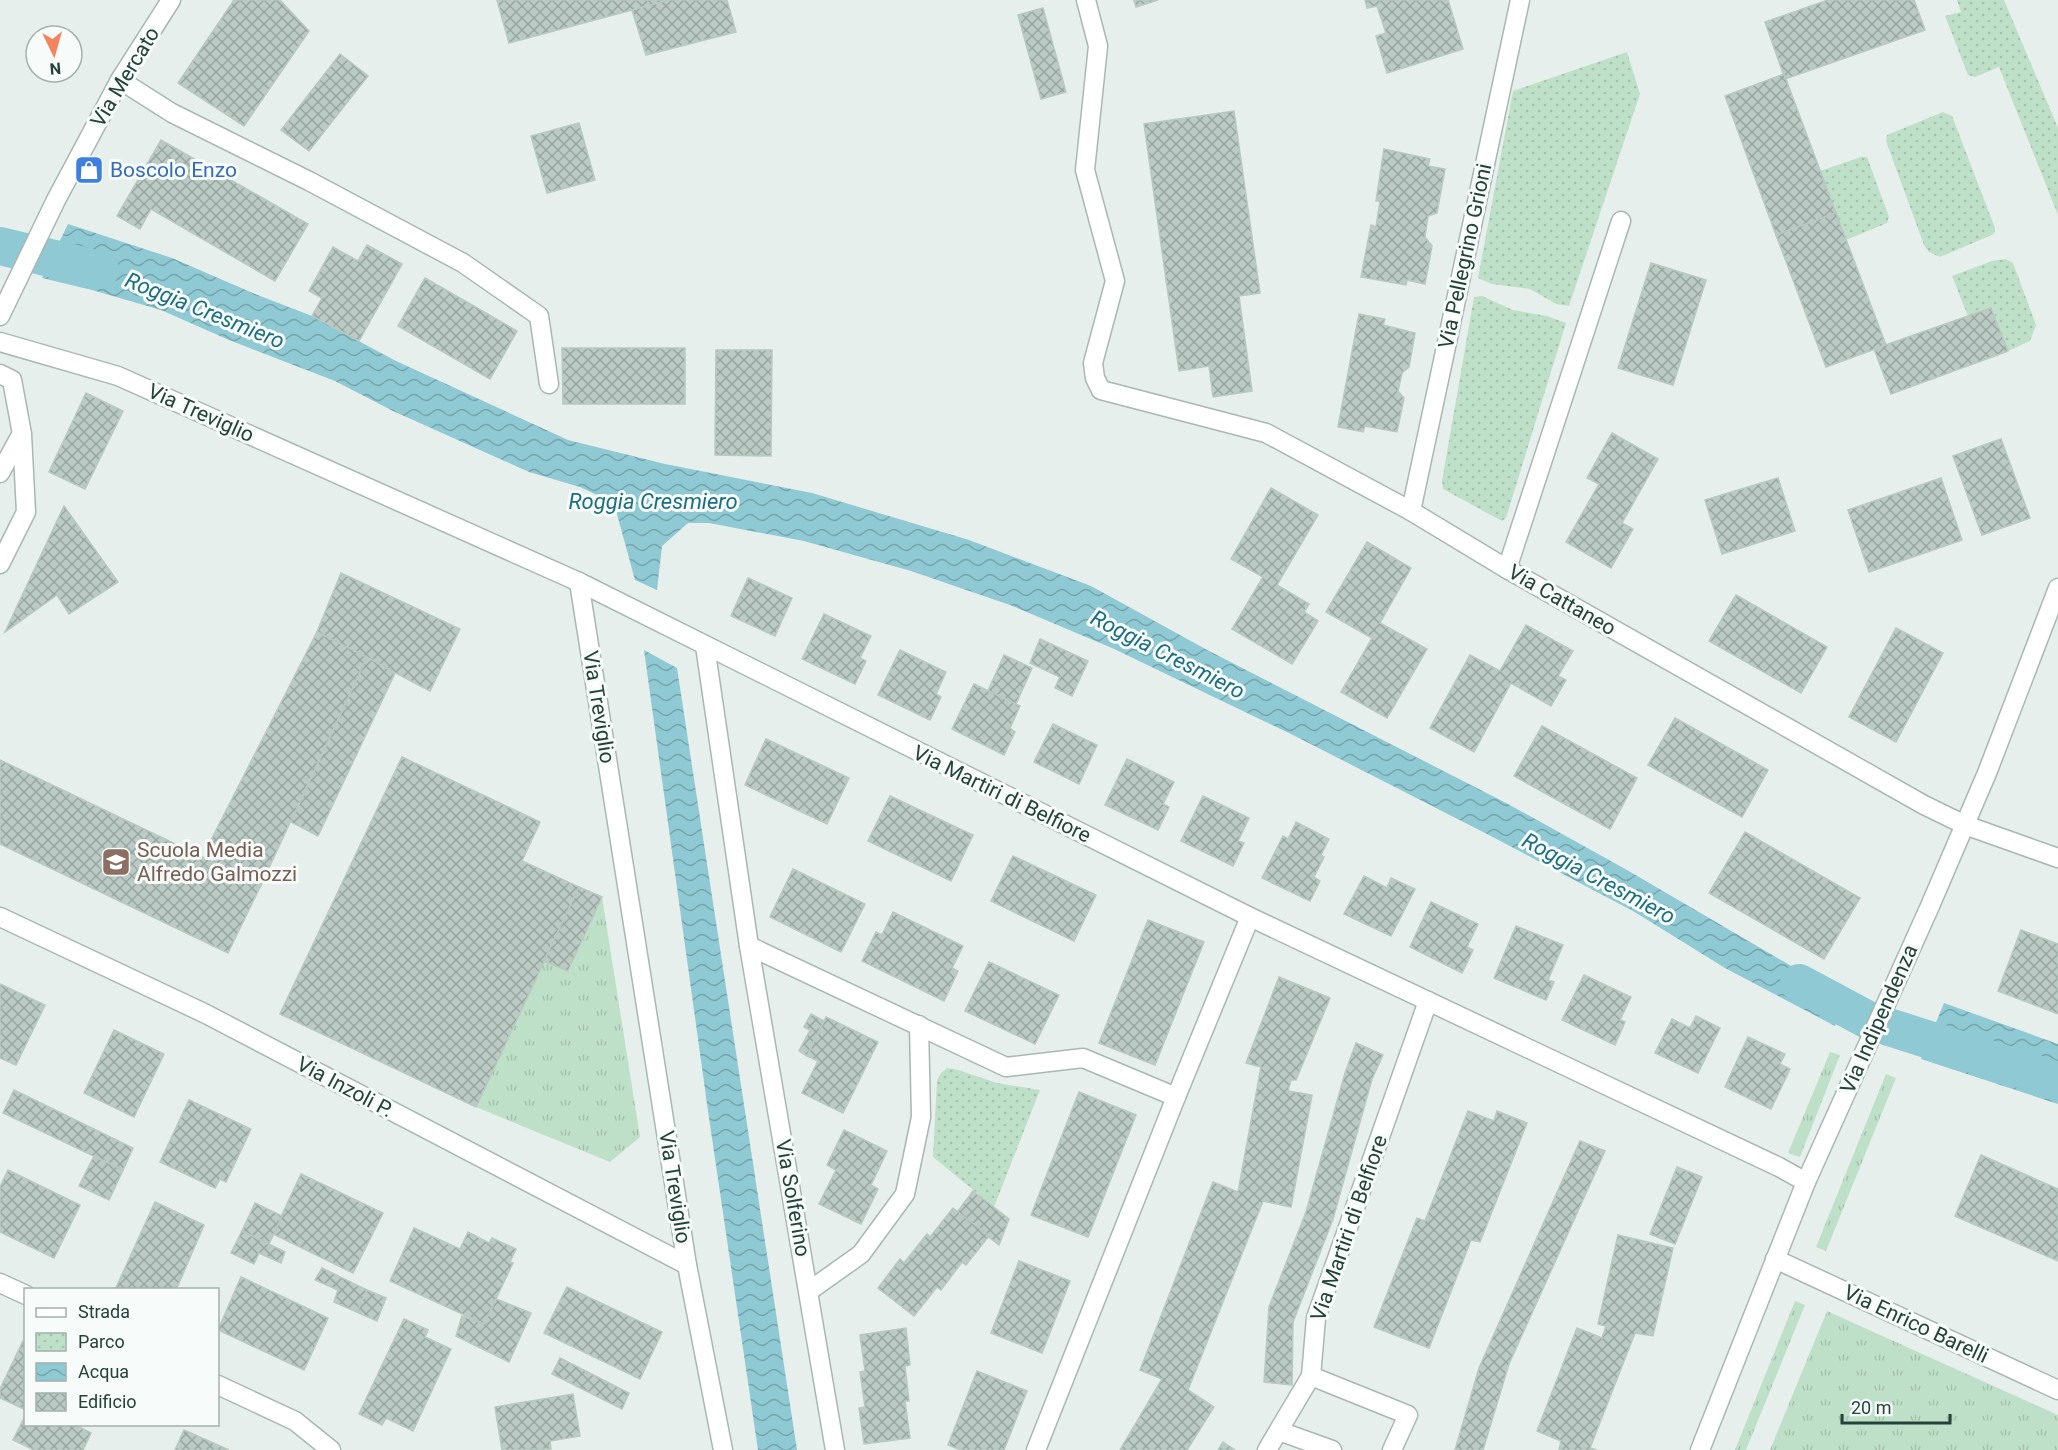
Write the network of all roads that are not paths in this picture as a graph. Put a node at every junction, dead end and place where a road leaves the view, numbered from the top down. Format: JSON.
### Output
{"nodes":[{"id":1,"x":171,"y":0,"type":"edge"},
{"id":2,"x":1086,"y":0,"type":"edge"},
{"id":3,"x":1520,"y":0,"type":"edge"},
{"id":4,"x":120,"y":81,"type":"junction"},
{"id":5,"x":1621,"y":221,"type":"dead end"},
{"id":6,"x":3,"y":310,"type":"edge"},
{"id":7,"x":0,"y":342,"type":"edge"},
{"id":8,"x":0,"y":374,"type":"edge"},
{"id":9,"x":549,"y":384,"type":"dead end"},
{"id":10,"x":22,"y":434,"type":"junction"},
{"id":11,"x":0,"y":473,"type":"edge"},
{"id":12,"x":1411,"y":512,"type":"junction"},
{"id":13,"x":0,"y":564,"type":"edge"},
{"id":14,"x":1507,"y":569,"type":"junction"},
{"id":15,"x":579,"y":582,"type":"junction"},
{"id":16,"x":2058,"y":588,"type":"edge"},
{"id":17,"x":705,"y":646,"type":"junction"},
{"id":18,"x":1965,"y":825,"type":"junction"},
{"id":19,"x":2058,"y":858,"type":"edge"},
{"id":20,"x":0,"y":917,"type":"edge"},
{"id":21,"x":1250,"y":917,"type":"junction"},
{"id":22,"x":749,"y":946,"type":"junction"},
{"id":23,"x":1428,"y":1001,"type":"junction"},
{"id":24,"x":919,"y":1025,"type":"junction"},
{"id":25,"x":1176,"y":1097,"type":"junction"},
{"id":26,"x":1806,"y":1182,"type":"junction"},
{"id":27,"x":1775,"y":1259,"type":"junction"},
{"id":28,"x":687,"y":1265,"type":"junction"},
{"id":29,"x":0,"y":1283,"type":"edge"},
{"id":30,"x":809,"y":1291,"type":"junction"},
{"id":31,"x":24,"y":1294,"type":"edge"},
{"id":32,"x":1311,"y":1376,"type":"junction"},
{"id":33,"x":219,"y":1385,"type":"edge"},
{"id":34,"x":2058,"y":1390,"type":"edge"},
{"id":35,"x":1279,"y":1431,"type":"junction"},
{"id":36,"x":331,"y":1450,"type":"edge"},
{"id":37,"x":723,"y":1450,"type":"edge"},
{"id":38,"x":835,"y":1450,"type":"edge"},
{"id":39,"x":1036,"y":1450,"type":"edge"},
{"id":40,"x":1267,"y":1450,"type":"edge"},
{"id":41,"x":1332,"y":1450,"type":"edge"},
{"id":42,"x":1392,"y":1450,"type":"edge"},
{"id":43,"x":1700,"y":1450,"type":"edge"}],
"edges":[{"from":1,"to":4,"type":"street","name":"Via Mercato"},
{"from":2,"to":12,"type":"street","name":"Via Cattaneo"},
{"from":3,"to":12,"type":"street","name":"Via Pellegrino Grioni"},
{"from":4,"to":6,"type":"street","name":"Via Mercato"},
{"from":4,"to":9,"type":"street"},
{"from":5,"to":14,"type":"street"},
{"from":7,"to":15,"type":"street","name":"Via Treviglio"},
{"from":8,"to":10,"type":"street"},
{"from":10,"to":11,"type":"street"},
{"from":10,"to":13,"type":"street"},
{"from":12,"to":14,"type":"street","name":"Via Cattaneo"},
{"from":14,"to":18,"type":"street","name":"Via Cattaneo"},
{"from":15,"to":17,"type":"street","name":"Via Martiri di Belfiore"},
{"from":15,"to":28,"type":"street","name":"Via Treviglio"},
{"from":16,"to":18,"type":"street","name":"Via Indipendenza"},
{"from":17,"to":21,"type":"street","name":"Via Martiri di Belfiore"},
{"from":17,"to":22,"type":"street","name":"Via Solferino"},
{"from":18,"to":19,"type":"street","name":"Via Cattaneo"},
{"from":18,"to":26,"type":"street","name":"Via Indipendenza"},
{"from":20,"to":28,"type":"street","name":"Via Inzoli P."},
{"from":21,"to":23,"type":"street","name":"Via Martiri di Belfiore"},
{"from":21,"to":25,"type":"street"},
{"from":22,"to":24,"type":"street"},
{"from":22,"to":30,"type":"street","name":"Via Solferino"},
{"from":23,"to":26,"type":"street","name":"Via Martiri di Belfiore"},
{"from":23,"to":32,"type":"street","name":"Via Martiri di Belfiore"},
{"from":24,"to":25,"type":"street"},
{"from":24,"to":30,"type":"street"},
{"from":25,"to":39,"type":"street"},
{"from":26,"to":27,"type":"street","name":"Via Indipendenza"},
{"from":27,"to":34,"type":"street","name":"Via Enrico Barelli"},
{"from":27,"to":43,"type":"street","name":"Via Indipendenza"},
{"from":28,"to":37,"type":"street","name":"Via Treviglio"},
{"from":29,"to":31,"type":"street"},
{"from":30,"to":38,"type":"street","name":"Via Solferino"},
{"from":32,"to":35,"type":"street","name":"Via Martiri di Belfiore"},
{"from":32,"to":42,"type":"street"},
{"from":33,"to":36,"type":"street"},
{"from":35,"to":40,"type":"street","name":"Via Martiri di Belfiore"},
{"from":35,"to":41,"type":"street"}]}
